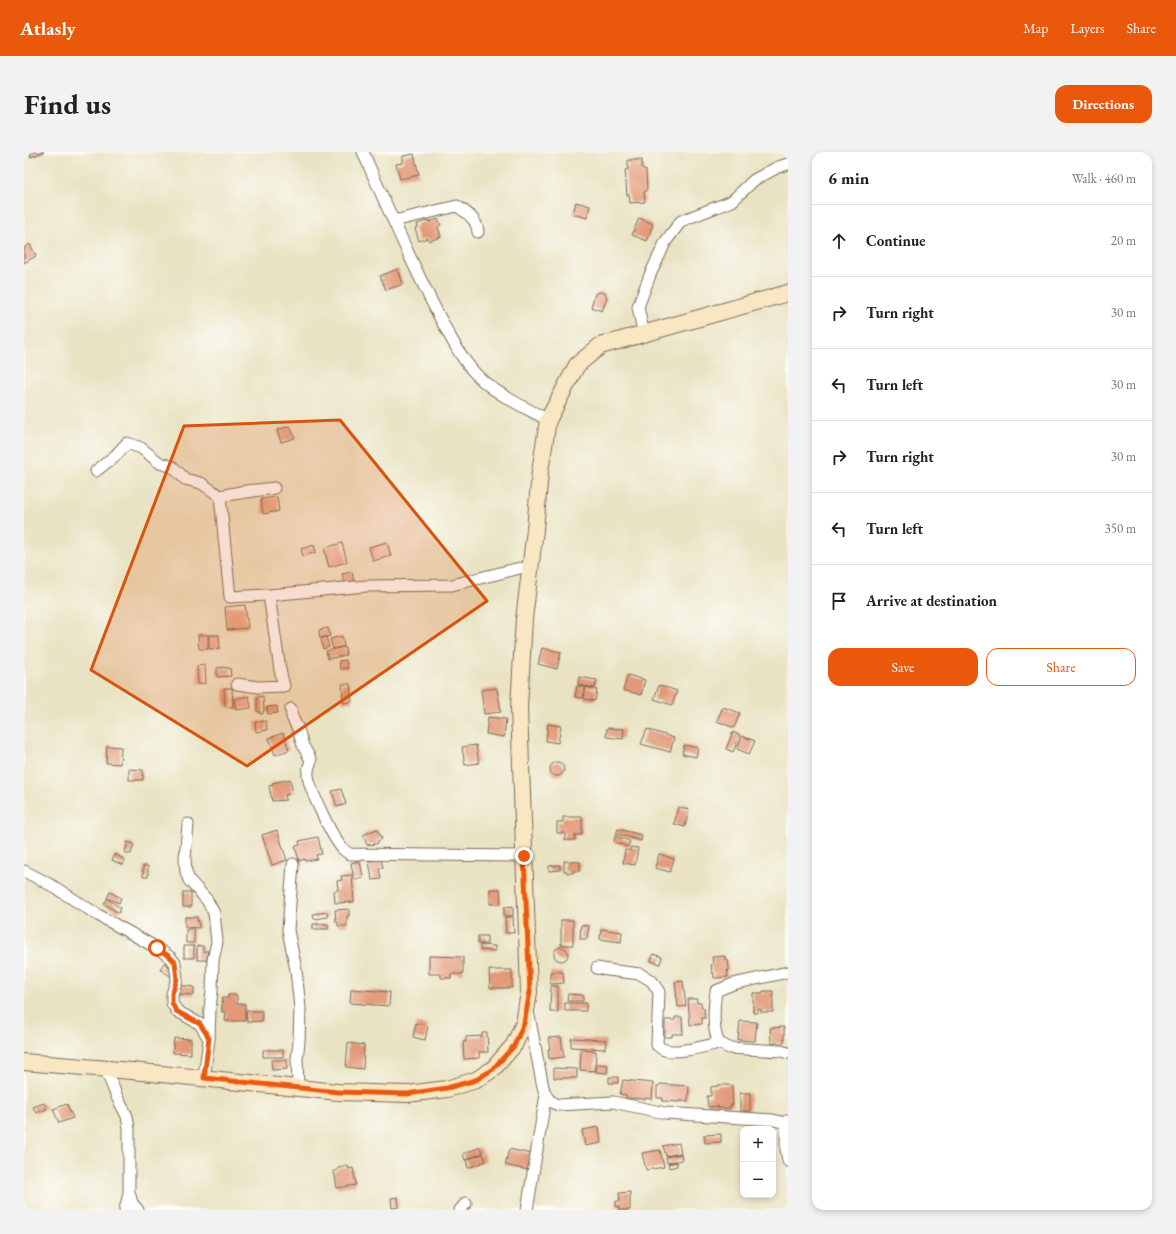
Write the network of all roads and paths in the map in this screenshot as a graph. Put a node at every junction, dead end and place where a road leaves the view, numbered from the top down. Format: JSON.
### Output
{"nodes":[{"id":1,"x":363,"y":152,"type":"edge"},
{"id":2,"x":788,"y":164,"type":"edge"},
{"id":3,"x":398,"y":220,"type":"dead end"},
{"id":4,"x":478,"y":232,"type":"dead end"},
{"id":5,"x":788,"y":293,"type":"edge"},
{"id":6,"x":642,"y":326,"type":"dead end"},
{"id":7,"x":548,"y":420,"type":"junction"},
{"id":8,"x":96,"y":471,"type":"dead end"},
{"id":9,"x":520,"y":568,"type":"dead end"},
{"id":10,"x":266,"y":595,"type":"dead end"},
{"id":11,"x":237,"y":684,"type":"dead end"},
{"id":12,"x":291,"y":709,"type":"dead end"},
{"id":13,"x":188,"y":824,"type":"dead end"},
{"id":14,"x":524,"y":856,"type":"junction"},
{"id":15,"x":293,"y":864,"type":"dead end"},
{"id":16,"x":24,"y":871,"type":"edge"},
{"id":17,"x":597,"y":968,"type":"dead end"},
{"id":18,"x":788,"y":972,"type":"edge"},
{"id":19,"x":527,"y":1005,"type":"junction"},
{"id":20,"x":209,"y":1038,"type":"junction"},
{"id":21,"x":719,"y":1043,"type":"junction"},
{"id":22,"x":788,"y":1053,"type":"edge"},
{"id":23,"x":24,"y":1062,"type":"edge"},
{"id":24,"x":105,"y":1068,"type":"junction"},
{"id":25,"x":204,"y":1078,"type":"junction"},
{"id":26,"x":298,"y":1088,"type":"junction"},
{"id":27,"x":546,"y":1094,"type":"junction"},
{"id":28,"x":787,"y":1122,"type":"edge"},
{"id":29,"x":788,"y":1161,"type":"edge"},
{"id":30,"x":129,"y":1192,"type":"junction"},
{"id":31,"x":126,"y":1210,"type":"edge"},
{"id":32,"x":138,"y":1210,"type":"edge"},
{"id":33,"x":527,"y":1210,"type":"edge"}],
"edges":[{"from":1,"to":7,"type":"street"},
{"from":2,"to":6,"type":"street"},
{"from":3,"to":4,"type":"street"},
{"from":5,"to":7,"type":"street"},
{"from":7,"to":14,"type":"street"},
{"from":8,"to":10,"type":"street"},
{"from":9,"to":11,"type":"street"},
{"from":12,"to":14,"type":"street"},
{"from":13,"to":20,"type":"street"},
{"from":14,"to":19,"type":"street"},
{"from":15,"to":26,"type":"street"},
{"from":16,"to":20,"type":"street"},
{"from":17,"to":21,"type":"street"},
{"from":18,"to":21,"type":"street"},
{"from":19,"to":26,"type":"street"},
{"from":19,"to":27,"type":"street"},
{"from":20,"to":25,"type":"street"},
{"from":21,"to":22,"type":"street"},
{"from":23,"to":24,"type":"street"},
{"from":24,"to":25,"type":"street"},
{"from":24,"to":30,"type":"street"},
{"from":25,"to":26,"type":"street"},
{"from":27,"to":28,"type":"street"},
{"from":27,"to":33,"type":"street"},
{"from":28,"to":29,"type":"street"},
{"from":30,"to":31,"type":"street"},
{"from":30,"to":32,"type":"street"}]}
